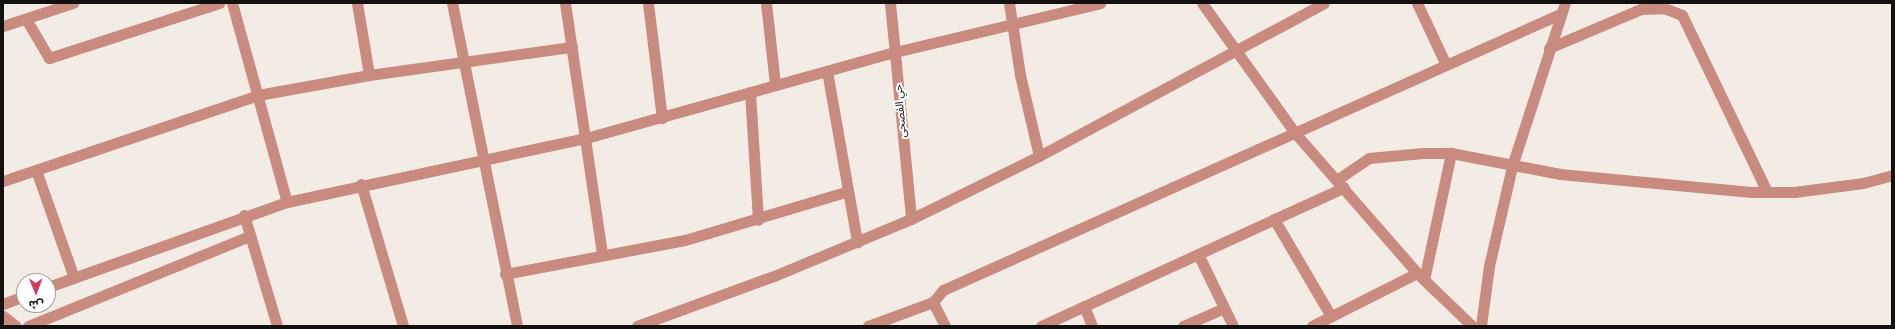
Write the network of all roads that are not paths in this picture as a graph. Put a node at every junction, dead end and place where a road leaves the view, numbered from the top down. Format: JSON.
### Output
{"nodes":[{"id":1,"x":73,"y":3,"type":"edge"},
{"id":2,"x":218,"y":3,"type":"edge"},
{"id":3,"x":232,"y":3,"type":"edge"},
{"id":4,"x":358,"y":3,"type":"edge"},
{"id":5,"x":452,"y":3,"type":"edge"},
{"id":6,"x":565,"y":3,"type":"edge"},
{"id":7,"x":648,"y":3,"type":"edge"},
{"id":8,"x":766,"y":3,"type":"edge"},
{"id":9,"x":890,"y":3,"type":"edge"},
{"id":10,"x":1009,"y":3,"type":"edge"},
{"id":11,"x":1100,"y":3,"type":"edge"},
{"id":12,"x":1202,"y":3,"type":"edge"},
{"id":13,"x":1324,"y":3,"type":"edge"},
{"id":14,"x":1418,"y":3,"type":"edge"},
{"id":15,"x":1566,"y":3,"type":"edge"},
{"id":16,"x":1560,"y":14,"type":"junction"},
{"id":17,"x":26,"y":19,"type":"junction"},
{"id":18,"x":1012,"y":25,"type":"junction"},
{"id":19,"x":3,"y":26,"type":"edge"},
{"id":20,"x":572,"y":47,"type":"junction"},
{"id":21,"x":1549,"y":48,"type":"junction"},
{"id":22,"x":1233,"y":50,"type":"junction"},
{"id":23,"x":895,"y":52,"type":"junction"},
{"id":24,"x":463,"y":62,"type":"junction"},
{"id":25,"x":1446,"y":65,"type":"junction"},
{"id":26,"x":826,"y":71,"type":"junction"},
{"id":27,"x":369,"y":75,"type":"junction"},
{"id":28,"x":775,"y":85,"type":"junction"},
{"id":29,"x":750,"y":92,"type":"junction"},
{"id":30,"x":258,"y":95,"type":"junction"},
{"id":31,"x":662,"y":118,"type":"junction"},
{"id":32,"x":1295,"y":133,"type":"junction"},
{"id":33,"x":586,"y":138,"type":"junction"},
{"id":34,"x":1451,"y":153,"type":"junction"},
{"id":35,"x":1039,"y":156,"type":"junction"},
{"id":36,"x":482,"y":158,"type":"junction"},
{"id":37,"x":1512,"y":166,"type":"junction"},
{"id":38,"x":36,"y":170,"type":"junction"},
{"id":39,"x":1892,"y":175,"type":"edge"},
{"id":40,"x":3,"y":181,"type":"edge"},
{"id":41,"x":1341,"y":183,"type":"junction"},
{"id":42,"x":361,"y":184,"type":"junction"},
{"id":43,"x":848,"y":191,"type":"junction"},
{"id":44,"x":1767,"y":192,"type":"junction"},
{"id":45,"x":287,"y":202,"type":"junction"},
{"id":46,"x":244,"y":215,"type":"junction"},
{"id":47,"x":911,"y":219,"type":"junction"},
{"id":48,"x":1274,"y":219,"type":"junction"},
{"id":49,"x":758,"y":220,"type":"junction"},
{"id":50,"x":250,"y":236,"type":"junction"},
{"id":51,"x":857,"y":242,"type":"junction"},
{"id":52,"x":1198,"y":254,"type":"junction"},
{"id":53,"x":602,"y":255,"type":"junction"},
{"id":54,"x":505,"y":274,"type":"junction"},
{"id":55,"x":1421,"y":276,"type":"junction"},
{"id":56,"x":74,"y":278,"type":"junction"},
{"id":57,"x":56,"y":284,"type":"edge"},
{"id":58,"x":16,"y":299,"type":"edge"},
{"id":59,"x":933,"y":302,"type":"junction"},
{"id":60,"x":3,"y":304,"type":"edge"},
{"id":61,"x":1084,"y":306,"type":"junction"},
{"id":62,"x":1224,"y":308,"type":"junction"},
{"id":63,"x":3,"y":316,"type":"edge"},
{"id":64,"x":1331,"y":316,"type":"junction"},
{"id":65,"x":16,"y":326,"type":"edge"},
{"id":66,"x":28,"y":326,"type":"edge"},
{"id":67,"x":277,"y":326,"type":"edge"},
{"id":68,"x":403,"y":326,"type":"edge"},
{"id":69,"x":517,"y":326,"type":"edge"},
{"id":70,"x":637,"y":326,"type":"edge"},
{"id":71,"x":868,"y":326,"type":"edge"},
{"id":72,"x":946,"y":326,"type":"edge"},
{"id":73,"x":1041,"y":326,"type":"edge"},
{"id":74,"x":1092,"y":326,"type":"edge"},
{"id":75,"x":1182,"y":326,"type":"edge"},
{"id":76,"x":1233,"y":326,"type":"edge"},
{"id":77,"x":1312,"y":326,"type":"edge"},
{"id":78,"x":1472,"y":326,"type":"edge"},
{"id":79,"x":1481,"y":326,"type":"edge"}],
"edges":[{"from":1,"to":17,"type":"street"},
{"from":2,"to":17,"type":"street"},
{"from":3,"to":30,"type":"street"},
{"from":4,"to":27,"type":"street"},
{"from":5,"to":24,"type":"street"},
{"from":6,"to":20,"type":"street"},
{"from":7,"to":31,"type":"street"},
{"from":8,"to":28,"type":"street"},
{"from":9,"to":23,"type":"street","name":"حي الفصحى"},
{"from":10,"to":18,"type":"street"},
{"from":11,"to":18,"type":"street"},
{"from":12,"to":22,"type":"street"},
{"from":13,"to":22,"type":"street"},
{"from":14,"to":25,"type":"street"},
{"from":15,"to":16,"type":"street"},
{"from":16,"to":21,"type":"street"},
{"from":16,"to":25,"type":"street"},
{"from":17,"to":19,"type":"street"},
{"from":18,"to":23,"type":"street"},
{"from":18,"to":35,"type":"street"},
{"from":20,"to":24,"type":"street"},
{"from":20,"to":33,"type":"street"},
{"from":21,"to":37,"type":"street"},
{"from":21,"to":44,"type":"street"},
{"from":22,"to":32,"type":"street"},
{"from":22,"to":35,"type":"street"},
{"from":23,"to":26,"type":"street"},
{"from":23,"to":47,"type":"street","name":"حي الفصحى"},
{"from":24,"to":27,"type":"street"},
{"from":24,"to":36,"type":"street"},
{"from":25,"to":32,"type":"street"},
{"from":26,"to":28,"type":"street"},
{"from":26,"to":43,"type":"street"},
{"from":27,"to":30,"type":"street"},
{"from":28,"to":29,"type":"street"},
{"from":29,"to":31,"type":"street"},
{"from":29,"to":49,"type":"street"},
{"from":30,"to":38,"type":"street"},
{"from":30,"to":45,"type":"street"},
{"from":31,"to":33,"type":"street"},
{"from":32,"to":41,"type":"street"},
{"from":32,"to":59,"type":"street"},
{"from":33,"to":36,"type":"street"},
{"from":33,"to":53,"type":"street"},
{"from":34,"to":37,"type":"street"},
{"from":34,"to":41,"type":"street"},
{"from":34,"to":55,"type":"street"},
{"from":35,"to":47,"type":"street"},
{"from":36,"to":42,"type":"street"},
{"from":36,"to":54,"type":"street"},
{"from":37,"to":44,"type":"street"},
{"from":37,"to":79,"type":"street"},
{"from":38,"to":40,"type":"street"},
{"from":38,"to":56,"type":"street"},
{"from":39,"to":44,"type":"street"},
{"from":41,"to":48,"type":"street"},
{"from":41,"to":55,"type":"street"},
{"from":42,"to":45,"type":"street"},
{"from":42,"to":68,"type":"street"},
{"from":43,"to":49,"type":"street"},
{"from":43,"to":51,"type":"street"},
{"from":45,"to":46,"type":"street"},
{"from":46,"to":50,"type":"street"},
{"from":46,"to":56,"type":"street"},
{"from":47,"to":51,"type":"street"},
{"from":48,"to":52,"type":"street"},
{"from":48,"to":64,"type":"street"},
{"from":49,"to":53,"type":"street"},
{"from":50,"to":66,"type":"street"},
{"from":50,"to":67,"type":"street"},
{"from":51,"to":70,"type":"street"},
{"from":52,"to":61,"type":"street"},
{"from":52,"to":62,"type":"street"},
{"from":53,"to":54,"type":"street"},
{"from":54,"to":69,"type":"street"},
{"from":55,"to":64,"type":"street"},
{"from":55,"to":78,"type":"street"},
{"from":56,"to":57,"type":"street"},
{"from":58,"to":60,"type":"street"},
{"from":59,"to":71,"type":"street"},
{"from":59,"to":72,"type":"street"},
{"from":61,"to":73,"type":"street"},
{"from":61,"to":74,"type":"street"},
{"from":62,"to":75,"type":"street"},
{"from":62,"to":76,"type":"street"},
{"from":63,"to":65,"type":"street"},
{"from":64,"to":77,"type":"street"}]}
